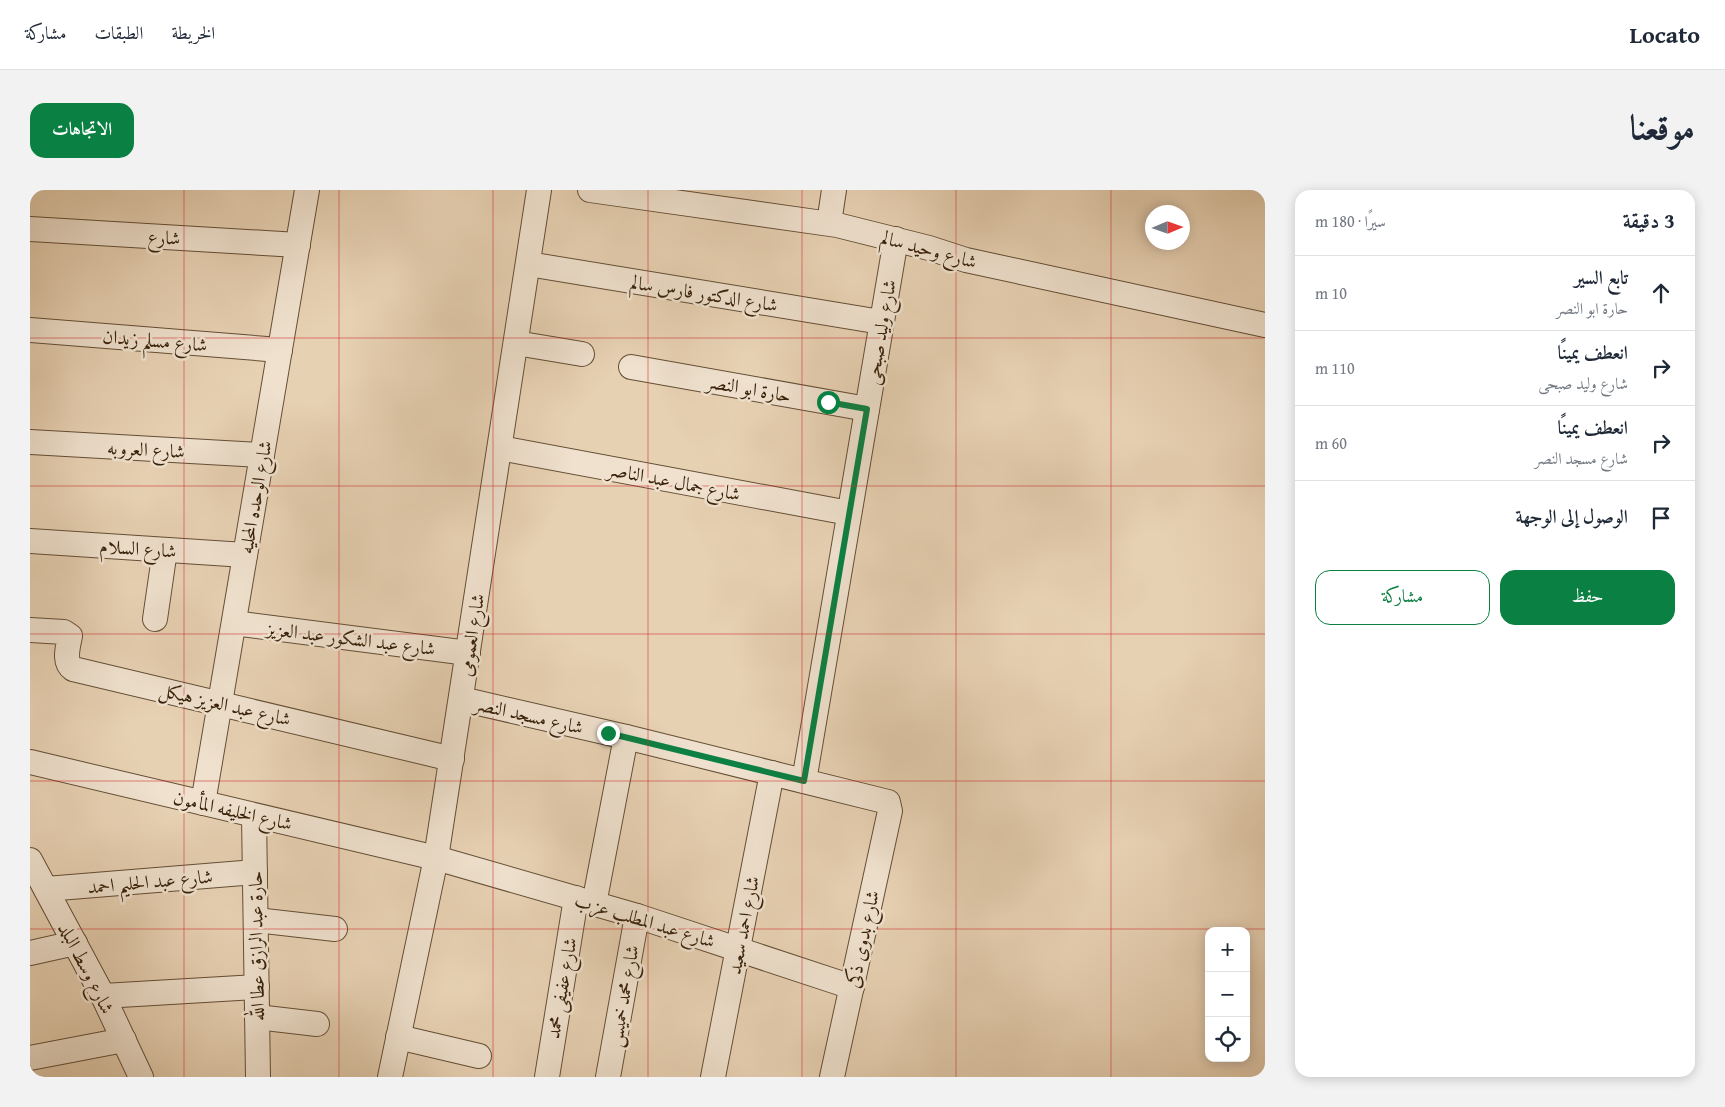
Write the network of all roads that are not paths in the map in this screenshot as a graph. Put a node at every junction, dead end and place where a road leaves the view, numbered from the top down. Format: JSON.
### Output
{"nodes":[{"id":1,"x":307,"y":190,"type":"edge"},
{"id":2,"x":539,"y":190,"type":"edge"},
{"id":3,"x":590,"y":190,"type":"edge"},
{"id":4,"x":834,"y":190,"type":"edge"},
{"id":5,"x":829,"y":223,"type":"junction"},
{"id":6,"x":30,"y":229,"type":"edge"},
{"id":7,"x":896,"y":239,"type":"junction"},
{"id":8,"x":298,"y":245,"type":"junction"},
{"id":9,"x":528,"y":264,"type":"junction"},
{"id":10,"x":881,"y":322,"type":"junction"},
{"id":11,"x":1265,"y":325,"type":"edge"},
{"id":12,"x":30,"y":330,"type":"edge"},
{"id":13,"x":516,"y":343,"type":"junction"},
{"id":14,"x":280,"y":350,"type":"junction"},
{"id":15,"x":582,"y":354,"type":"dead end"},
{"id":16,"x":631,"y":367,"type":"dead end"},
{"id":17,"x":867,"y":409,"type":"junction"},
{"id":18,"x":30,"y":442,"type":"edge"},
{"id":19,"x":500,"y":448,"type":"junction"},
{"id":20,"x":262,"y":455,"type":"junction"},
{"id":21,"x":849,"y":513,"type":"junction"},
{"id":22,"x":30,"y":541,"type":"edge"},
{"id":23,"x":165,"y":550,"type":"junction"},
{"id":24,"x":245,"y":555,"type":"junction"},
{"id":25,"x":155,"y":619,"type":"dead end"},
{"id":26,"x":234,"y":623,"type":"junction"},
{"id":27,"x":30,"y":630,"type":"edge"},
{"id":28,"x":468,"y":653,"type":"junction"},
{"id":29,"x":461,"y":699,"type":"junction"},
{"id":30,"x":220,"y":703,"type":"junction"},
{"id":31,"x":626,"y":737,"type":"junction"},
{"id":32,"x":452,"y":759,"type":"junction"},
{"id":33,"x":30,"y":762,"type":"edge"},
{"id":34,"x":772,"y":773,"type":"junction"},
{"id":35,"x":804,"y":781,"type":"junction"},
{"id":36,"x":888,"y":802,"type":"joint"},
{"id":37,"x":203,"y":803,"type":"junction"},
{"id":38,"x":254,"y":816,"type":"junction"},
{"id":39,"x":436,"y":858,"type":"junction"},
{"id":40,"x":30,"y":860,"type":"edge"},
{"id":41,"x":255,"y":872,"type":"junction"},
{"id":42,"x":46,"y":889,"type":"junction"},
{"id":43,"x":585,"y":901,"type":"junction"},
{"id":44,"x":637,"y":916,"type":"junction"},
{"id":45,"x":256,"y":920,"type":"junction"},
{"id":46,"x":335,"y":928,"type":"dead end"},
{"id":47,"x":75,"y":943,"type":"junction"},
{"id":48,"x":738,"y":949,"type":"junction"},
{"id":49,"x":30,"y":952,"type":"edge"},
{"id":50,"x":257,"y":987,"type":"junction"},
{"id":51,"x":852,"y":987,"type":"junction"},
{"id":52,"x":103,"y":996,"type":"junction"},
{"id":53,"x":257,"y":1017,"type":"junction"},
{"id":54,"x":317,"y":1024,"type":"dead end"},
{"id":55,"x":398,"y":1037,"type":"junction"},
{"id":56,"x":124,"y":1040,"type":"junction"},
{"id":57,"x":479,"y":1056,"type":"dead end"},
{"id":58,"x":30,"y":1058,"type":"edge"},
{"id":59,"x":141,"y":1077,"type":"edge"},
{"id":60,"x":258,"y":1077,"type":"edge"},
{"id":61,"x":390,"y":1077,"type":"edge"},
{"id":62,"x":546,"y":1077,"type":"edge"},
{"id":63,"x":608,"y":1077,"type":"edge"},
{"id":64,"x":713,"y":1077,"type":"edge"},
{"id":65,"x":832,"y":1077,"type":"edge"}],
"edges":[{"from":1,"to":8,"type":"street","name":"شارع الوحده المحليه"},
{"from":2,"to":9,"type":"street","name":"شارع العمومى"},
{"from":3,"to":5,"type":"street","name":"شارع وحيد سالم"},
{"from":4,"to":5,"type":"street"},
{"from":5,"to":7,"type":"street","name":"شارع وحيد سالم"},
{"from":6,"to":8,"type":"street","name":"شارع"},
{"from":7,"to":10,"type":"street","name":"شارع وليد صبحى"},
{"from":7,"to":11,"type":"street","name":"شارع وحيد سالم"},
{"from":8,"to":14,"type":"street","name":"شارع الوحده المحليه"},
{"from":9,"to":10,"type":"street","name":"شارع الدكتور فارس سالم"},
{"from":9,"to":13,"type":"street","name":"شارع العمومى"},
{"from":10,"to":17,"type":"street","name":"شارع وليد صبحى"},
{"from":12,"to":14,"type":"street","name":"شارع مسلم زيدان"},
{"from":13,"to":15,"type":"street"},
{"from":13,"to":19,"type":"street","name":"شارع العمومى"},
{"from":14,"to":20,"type":"street","name":"شارع الوحده المحليه"},
{"from":16,"to":17,"type":"street","name":"حارة ابو النصر"},
{"from":17,"to":21,"type":"street","name":"شارع وليد صبحى"},
{"from":18,"to":20,"type":"street","name":"شارع العروبه"},
{"from":19,"to":21,"type":"street","name":"شارع جمال عبد الناصر"},
{"from":19,"to":28,"type":"street","name":"شارع العمومى"},
{"from":20,"to":24,"type":"street","name":"شارع الوحده المحليه"},
{"from":21,"to":35,"type":"street","name":"شارع وليد صبحى"},
{"from":22,"to":23,"type":"street","name":"شارع السلام"},
{"from":23,"to":24,"type":"street","name":"شارع السلام"},
{"from":23,"to":25,"type":"street"},
{"from":24,"to":26,"type":"street","name":"شارع الوحده المحليه"},
{"from":26,"to":28,"type":"street","name":"شارع عبد الشكور عبد العزيز"},
{"from":26,"to":30,"type":"street","name":"شارع الوحده المحليه"},
{"from":27,"to":30,"type":"street","name":"شارع عبد العزيز هيكل"},
{"from":28,"to":29,"type":"street","name":"شارع العمومى"},
{"from":29,"to":31,"type":"street","name":"شارع مسجد النصر"},
{"from":29,"to":32,"type":"street","name":"شارع العمومى"},
{"from":30,"to":32,"type":"street","name":"شارع عبد العزيز هيكل"},
{"from":30,"to":37,"type":"street","name":"شارع الوحده المحليه"},
{"from":31,"to":34,"type":"street","name":"شارع مسجد النصر"},
{"from":31,"to":43,"type":"street","name":"شارع عفيفى محمد"},
{"from":32,"to":39,"type":"street","name":"شارع العمومى"},
{"from":33,"to":37,"type":"street","name":"شارع الخليفه المأمون"},
{"from":34,"to":35,"type":"street","name":"شارع مسجد النصر"},
{"from":34,"to":48,"type":"street","name":"شارع احمد سعيد"},
{"from":35,"to":36,"type":"street","name":"شارع مسجد النصر"},
{"from":36,"to":51,"type":"street","name":"شارع بدوى ذكى"},
{"from":37,"to":38,"type":"street","name":"شارع الخليفه المأمون"},
{"from":38,"to":39,"type":"street","name":"شارع الخليفه المأمون"},
{"from":38,"to":41,"type":"street","name":"حارة عبد الرازق عطا الله"},
{"from":39,"to":43,"type":"street","name":"شارع عبد المطلب عزب"},
{"from":39,"to":55,"type":"street","name":"شارع العمومى"},
{"from":40,"to":42,"type":"street","name":"شارع وسط البلد"},
{"from":41,"to":42,"type":"street","name":"شارع عبد الحليم احمد"},
{"from":41,"to":45,"type":"street","name":"حارة عبد الرازق عطا الله"},
{"from":42,"to":47,"type":"street","name":"شارع وسط البلد"},
{"from":43,"to":44,"type":"street","name":"شارع عبد المطلب عزب"},
{"from":43,"to":62,"type":"street","name":"شارع عفيفى محمد"},
{"from":44,"to":48,"type":"street","name":"شارع عبد المطلب عزب"},
{"from":44,"to":63,"type":"street","name":"شارع محمد خميس"},
{"from":45,"to":46,"type":"street"},
{"from":45,"to":50,"type":"street","name":"حارة عبد الرازق عطا الله"},
{"from":47,"to":49,"type":"street"},
{"from":47,"to":52,"type":"street","name":"شارع وسط البلد"},
{"from":48,"to":51,"type":"street","name":"شارع عبد المطلب عزب"},
{"from":48,"to":64,"type":"street","name":"شارع احمد سعيد"},
{"from":50,"to":52,"type":"street"},
{"from":50,"to":53,"type":"street","name":"حارة عبد الرازق عطا الله"},
{"from":51,"to":65,"type":"street","name":"شارع بدوى ذكى"},
{"from":52,"to":56,"type":"street","name":"شارع وسط البلد"},
{"from":53,"to":54,"type":"street"},
{"from":53,"to":60,"type":"street","name":"حارة عبد الرازق عطا الله"},
{"from":55,"to":57,"type":"street"},
{"from":55,"to":61,"type":"street","name":"شارع العمومى"},
{"from":56,"to":58,"type":"street"},
{"from":56,"to":59,"type":"street","name":"شارع وسط البلد"}]}
